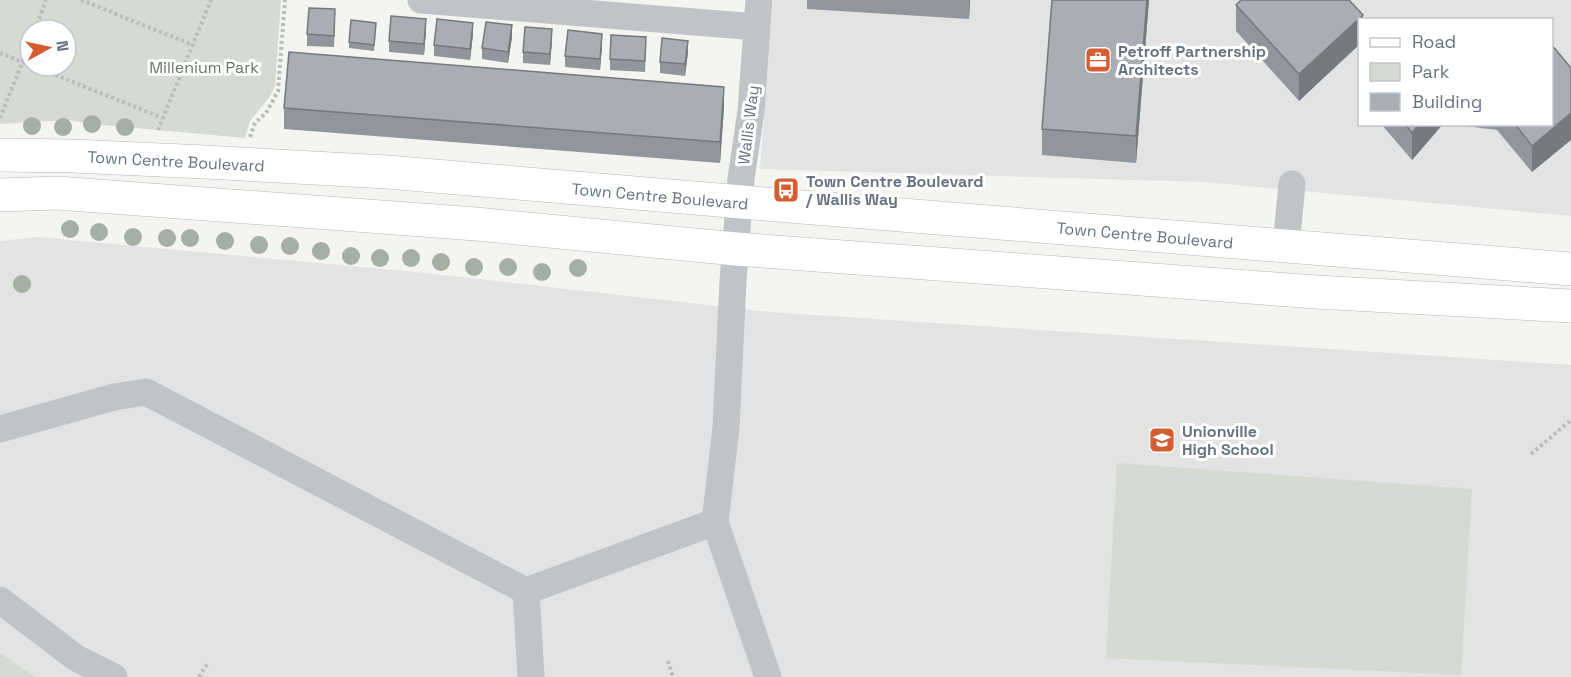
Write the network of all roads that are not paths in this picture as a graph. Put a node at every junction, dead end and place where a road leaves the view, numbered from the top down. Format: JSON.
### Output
{"nodes":[{"id":1,"x":421,"y":0,"type":"edge"},
{"id":2,"x":427,"y":0,"type":"edge"},
{"id":3,"x":759,"y":0,"type":"edge"},
{"id":4,"x":757,"y":27,"type":"junction"},
{"id":5,"x":0,"y":155,"type":"edge"},
{"id":6,"x":1292,"y":184,"type":"dead end"},
{"id":7,"x":0,"y":195,"type":"edge"},
{"id":8,"x":740,"y":202,"type":"junction"},
{"id":9,"x":1286,"y":246,"type":"junction"},
{"id":10,"x":736,"y":249,"type":"junction"},
{"id":11,"x":1571,"y":269,"type":"edge"},
{"id":12,"x":1571,"y":306,"type":"edge"},
{"id":13,"x":0,"y":429,"type":"edge"},
{"id":14,"x":715,"y":522,"type":"junction"},
{"id":15,"x":526,"y":591,"type":"junction"},
{"id":16,"x":0,"y":600,"type":"edge"},
{"id":17,"x":114,"y":677,"type":"edge"},
{"id":18,"x":531,"y":677,"type":"edge"},
{"id":19,"x":768,"y":677,"type":"edge"}],
"edges":[{"from":1,"to":2,"type":"street"},
{"from":2,"to":4,"type":"street"},
{"from":3,"to":4,"type":"street","name":"Wallis Way"},
{"from":4,"to":8,"type":"street","name":"Wallis Way"},
{"from":5,"to":8,"type":"main road","name":"Town Centre Boulevard"},
{"from":6,"to":9,"type":"street"},
{"from":7,"to":10,"type":"main road"},
{"from":8,"to":9,"type":"main road","name":"Town Centre Boulevard"},
{"from":8,"to":10,"type":"street","name":"Wallis Way"},
{"from":9,"to":11,"type":"main road","name":"Town Centre Boulevard"},
{"from":10,"to":12,"type":"main road"},
{"from":10,"to":14,"type":"street","name":"Wallis Way"},
{"from":13,"to":15,"type":"street"},
{"from":14,"to":15,"type":"street"},
{"from":14,"to":19,"type":"street"},
{"from":15,"to":18,"type":"street"},
{"from":16,"to":17,"type":"street"}]}
